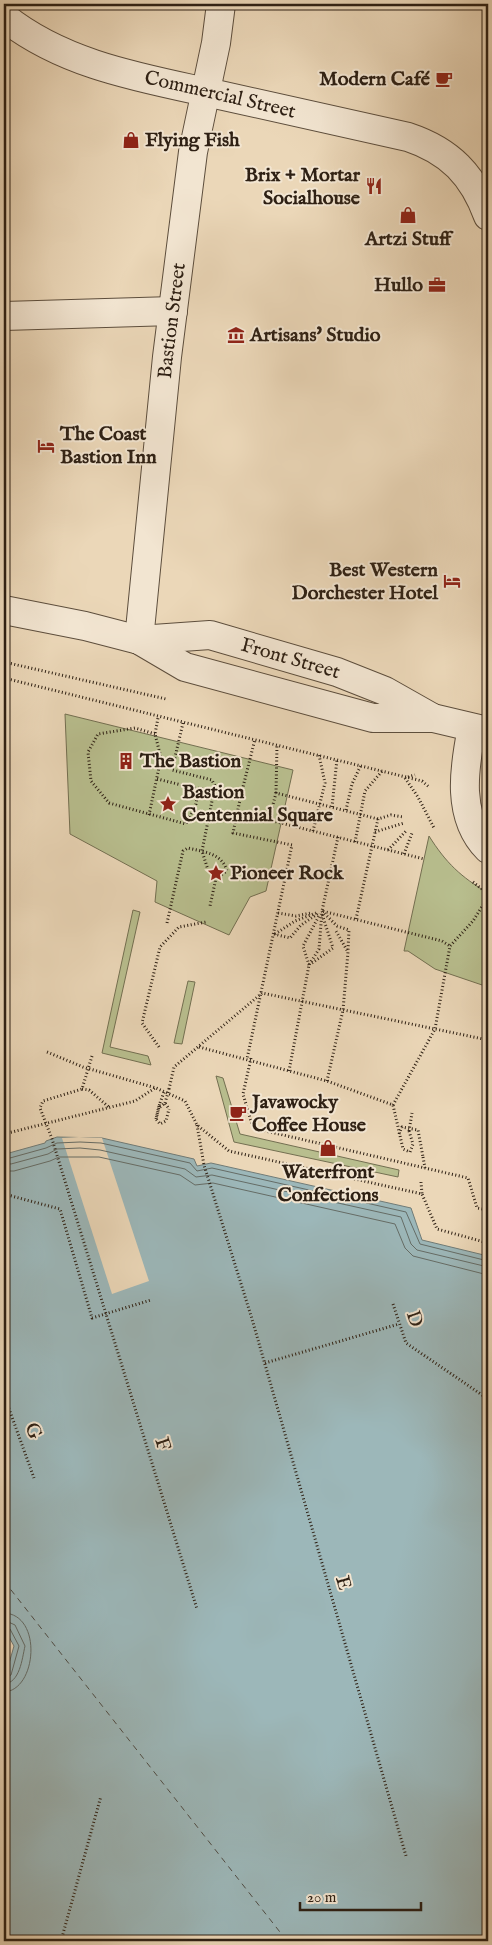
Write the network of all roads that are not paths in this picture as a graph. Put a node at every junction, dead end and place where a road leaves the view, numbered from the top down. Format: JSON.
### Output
{"nodes":[{"id":1,"x":221,"y":4,"type":"edge"},
{"id":2,"x":4,"y":17,"type":"edge"},
{"id":3,"x":206,"y":92,"type":"junction"},
{"id":4,"x":487,"y":211,"type":"edge"},
{"id":5,"x":173,"y":310,"type":"junction"},
{"id":6,"x":4,"y":316,"type":"edge"},
{"id":7,"x":4,"y":610,"type":"edge"},
{"id":8,"x":139,"y":640,"type":"junction"},
{"id":9,"x":433,"y":718,"type":"junction"},
{"id":10,"x":480,"y":729,"type":"edge"},
{"id":11,"x":488,"y":849,"type":"edge"}],
"edges":[{"from":1,"to":3,"type":"street","name":"Bastion Street"},
{"from":2,"to":3,"type":"street","name":"Commercial Street"},
{"from":3,"to":4,"type":"street","name":"Commercial Street"},
{"from":3,"to":5,"type":"street","name":"Bastion Street"},
{"from":5,"to":6,"type":"street"},
{"from":5,"to":8,"type":"street","name":"Bastion Street"},
{"from":7,"to":8,"type":"street","name":"Front Street"},
{"from":8,"to":9,"type":"street","name":"Front Street"},
{"from":8,"to":9,"type":"street","name":"Front Street"},
{"from":9,"to":10,"type":"street","name":"Front Street"},
{"from":10,"to":11,"type":"street"}]}
